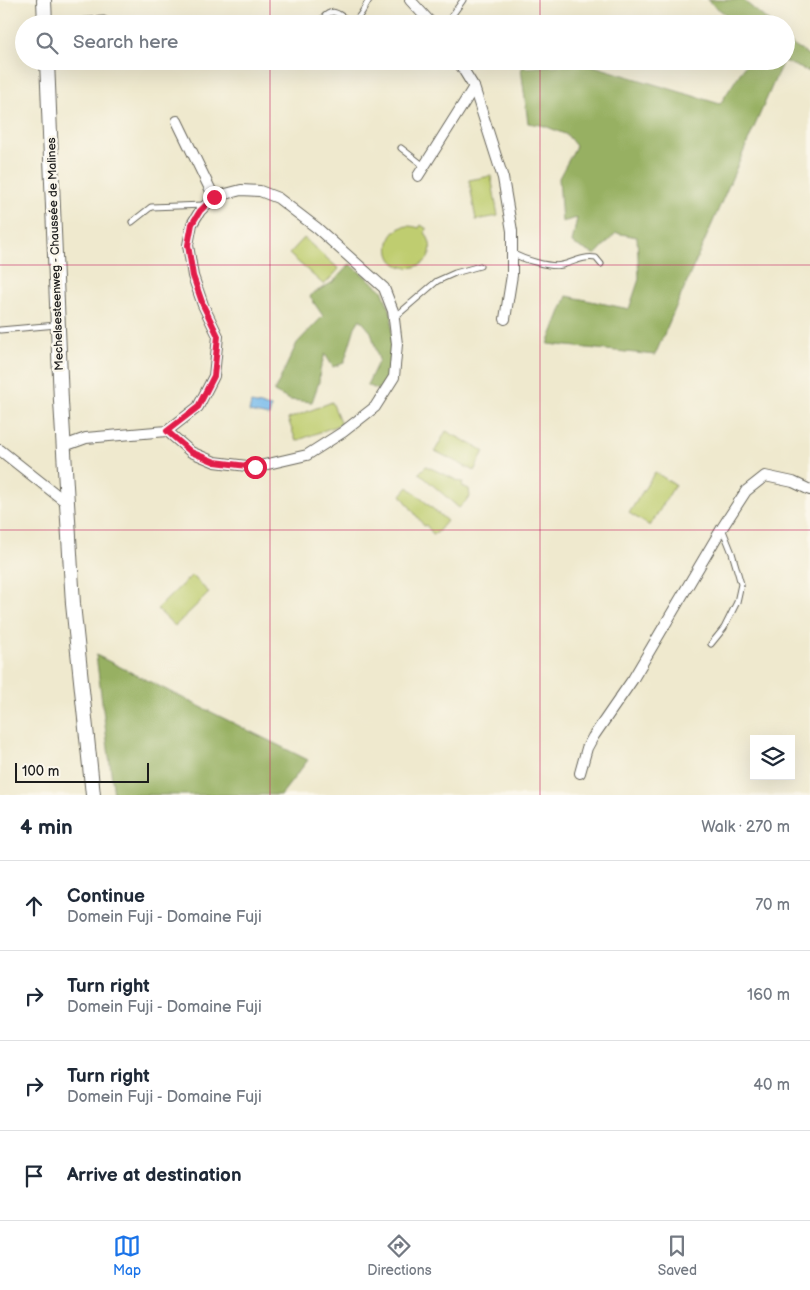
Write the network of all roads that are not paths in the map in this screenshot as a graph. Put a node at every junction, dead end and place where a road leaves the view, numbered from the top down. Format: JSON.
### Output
{"nodes":[{"id":1,"x":44,"y":0,"type":"edge"},
{"id":2,"x":369,"y":0,"type":"edge"},
{"id":3,"x":410,"y":0,"type":"edge"},
{"id":4,"x":463,"y":0,"type":"edge"},
{"id":5,"x":45,"y":15,"type":"edge"},
{"id":6,"x":326,"y":15,"type":"edge"},
{"id":7,"x":339,"y":15,"type":"edge"},
{"id":8,"x":359,"y":15,"type":"edge"},
{"id":9,"x":424,"y":15,"type":"edge"},
{"id":10,"x":452,"y":15,"type":"edge"},
{"id":11,"x":47,"y":70,"type":"edge"},
{"id":12,"x":464,"y":70,"type":"edge"},
{"id":13,"x":474,"y":87,"type":"junction"},
{"id":14,"x":177,"y":122,"type":"dead end"},
{"id":15,"x":401,"y":148,"type":"dead end"},
{"id":16,"x":424,"y":166,"type":"junction"},
{"id":17,"x":418,"y":176,"type":"dead end"},
{"id":18,"x":214,"y":197,"type":"junction"},
{"id":19,"x":206,"y":205,"type":"junction"},
{"id":20,"x":132,"y":222,"type":"dead end"},
{"id":21,"x":512,"y":253,"type":"junction"},
{"id":22,"x":601,"y":264,"type":"dead end"},
{"id":23,"x":480,"y":266,"type":"dead end"},
{"id":24,"x":394,"y":319,"type":"junction"},
{"id":25,"x":505,"y":319,"type":"dead end"},
{"id":26,"x":58,"y":325,"type":"junction"},
{"id":27,"x":0,"y":330,"type":"edge"},
{"id":28,"x":63,"y":431,"type":"junction"},
{"id":29,"x":167,"y":431,"type":"junction"},
{"id":30,"x":86,"y":438,"type":"junction"},
{"id":31,"x":64,"y":446,"type":"junction"},
{"id":32,"x":0,"y":450,"type":"edge"},
{"id":33,"x":810,"y":490,"type":"edge"},
{"id":34,"x":67,"y":503,"type":"junction"},
{"id":35,"x":722,"y":528,"type":"junction"},
{"id":36,"x":711,"y":644,"type":"dead end"},
{"id":37,"x":580,"y":773,"type":"dead end"},
{"id":38,"x":93,"y":795,"type":"edge"}],
"edges":[{"from":1,"to":5,"type":"main road"},
{"from":2,"to":8,"type":"lane"},
{"from":3,"to":9,"type":"street"},
{"from":4,"to":10,"type":"lane"},
{"from":6,"to":7,"type":"lane"},
{"from":11,"to":26,"type":"main road","name":"Mechelsesteenweg - Chaussée de Malines"},
{"from":12,"to":13,"type":"street"},
{"from":13,"to":16,"type":"street"},
{"from":13,"to":21,"type":"street"},
{"from":14,"to":18,"type":"street"},
{"from":15,"to":16,"type":"lane"},
{"from":16,"to":17,"type":"street"},
{"from":18,"to":19,"type":"street"},
{"from":18,"to":24,"type":"street"},
{"from":19,"to":20,"type":"lane"},
{"from":19,"to":29,"type":"street"},
{"from":21,"to":22,"type":"lane"},
{"from":21,"to":25,"type":"street"},
{"from":23,"to":24,"type":"lane"},
{"from":24,"to":29,"type":"street"},
{"from":26,"to":27,"type":"lane"},
{"from":26,"to":28,"type":"main road","name":"Mechelsesteenweg - Chaussée de Malines"},
{"from":28,"to":30,"type":"street"},
{"from":28,"to":31,"type":"main road","name":"Mechelsesteenweg - Chaussée de Malines"},
{"from":29,"to":30,"type":"street"},
{"from":30,"to":31,"type":"street"},
{"from":31,"to":34,"type":"main road","name":"Mechelsesteenweg - Chaussée de Malines"},
{"from":32,"to":34,"type":"street"},
{"from":33,"to":35,"type":"street"},
{"from":34,"to":38,"type":"main road","name":"Mechelsesteenweg - Chaussée de Malines"},
{"from":35,"to":36,"type":"lane"},
{"from":35,"to":37,"type":"street"}]}
